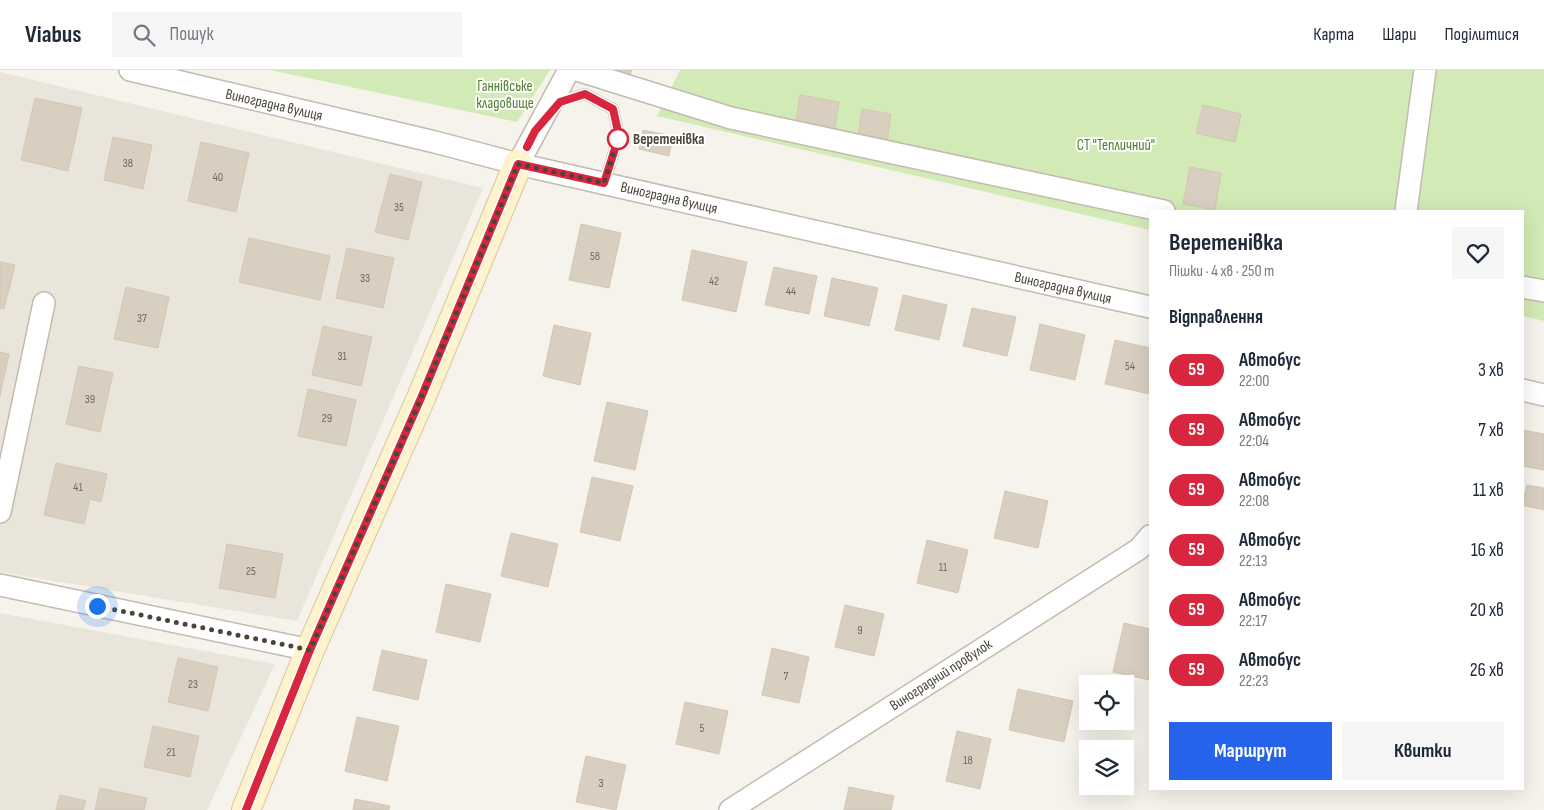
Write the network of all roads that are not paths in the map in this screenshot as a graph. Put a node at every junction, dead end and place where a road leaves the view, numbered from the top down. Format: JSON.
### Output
{"nodes":[{"id":1,"x":130,"y":70,"type":"edge"},
{"id":2,"x":569,"y":70,"type":"edge"},
{"id":3,"x":577,"y":70,"type":"edge"},
{"id":4,"x":1425,"y":70,"type":"edge"},
{"id":5,"x":535,"y":131,"type":"junction"},
{"id":6,"x":518,"y":164,"type":"junction"},
{"id":7,"x":604,"y":183,"type":"junction"},
{"id":8,"x":1159,"y":210,"type":"edge"},
{"id":9,"x":1406,"y":210,"type":"edge"},
{"id":10,"x":1524,"y":287,"type":"edge"},
{"id":11,"x":1544,"y":291,"type":"edge"},
{"id":12,"x":44,"y":303,"type":"dead end"},
{"id":13,"x":1149,"y":307,"type":"edge"},
{"id":14,"x":1524,"y":390,"type":"edge"},
{"id":15,"x":1544,"y":395,"type":"edge"},
{"id":16,"x":0,"y":512,"type":"edge"},
{"id":17,"x":1149,"y":537,"type":"edge"},
{"id":18,"x":0,"y":585,"type":"edge"},
{"id":19,"x":310,"y":650,"type":"junction"},
{"id":20,"x":246,"y":810,"type":"edge"},
{"id":21,"x":730,"y":810,"type":"edge"}],
"edges":[{"from":1,"to":6,"type":"street","name":"Виноградна вулиця"},
{"from":2,"to":5,"type":"street"},
{"from":3,"to":8,"type":"street"},
{"from":4,"to":9,"type":"street"},
{"from":5,"to":6,"type":"street"},
{"from":5,"to":7,"type":"lane"},
{"from":6,"to":7,"type":"street","name":"Виноградна вулиця"},
{"from":6,"to":19,"type":"street"},
{"from":7,"to":13,"type":"street","name":"Виноградна вулиця"},
{"from":10,"to":11,"type":"street"},
{"from":12,"to":16,"type":"street"},
{"from":14,"to":15,"type":"street"},
{"from":17,"to":21,"type":"street","name":"Виноградний провулок"},
{"from":18,"to":19,"type":"street"},
{"from":19,"to":20,"type":"street"}]}
